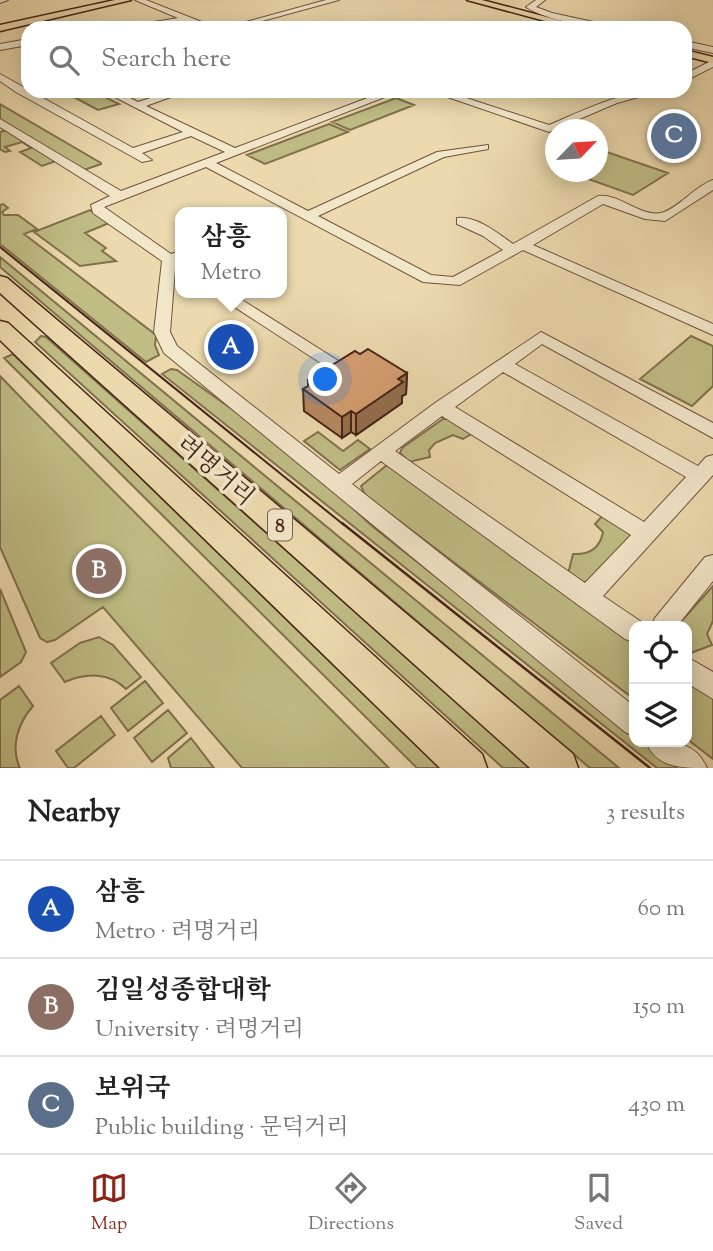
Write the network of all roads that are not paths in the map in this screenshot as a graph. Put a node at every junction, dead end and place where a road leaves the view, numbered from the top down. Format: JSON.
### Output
{"nodes":[{"id":1,"x":127,"y":0,"type":"edge"},
{"id":2,"x":139,"y":0,"type":"edge"},
{"id":3,"x":335,"y":0,"type":"edge"},
{"id":4,"x":471,"y":0,"type":"edge"},
{"id":5,"x":541,"y":0,"type":"edge"},
{"id":6,"x":188,"y":19,"type":"junction"},
{"id":7,"x":28,"y":21,"type":"edge"},
{"id":8,"x":173,"y":21,"type":"edge"},
{"id":9,"x":194,"y":21,"type":"edge"},
{"id":10,"x":255,"y":21,"type":"edge"},
{"id":11,"x":546,"y":21,"type":"edge"},
{"id":12,"x":583,"y":21,"type":"edge"},
{"id":13,"x":21,"y":23,"type":"edge"},
{"id":14,"x":0,"y":27,"type":"edge"},
{"id":15,"x":21,"y":43,"type":"edge"},
{"id":16,"x":15,"y":44,"type":"junction"},
{"id":17,"x":692,"y":46,"type":"edge"},
{"id":18,"x":0,"y":47,"type":"edge"},
{"id":19,"x":21,"y":47,"type":"edge"},
{"id":20,"x":713,"y":50,"type":"edge"},
{"id":21,"x":692,"y":55,"type":"edge"},
{"id":22,"x":713,"y":62,"type":"edge"},
{"id":23,"x":692,"y":74,"type":"edge"},
{"id":24,"x":0,"y":76,"type":"edge"},
{"id":25,"x":21,"y":91,"type":"edge"},
{"id":26,"x":34,"y":98,"type":"edge"},
{"id":27,"x":122,"y":98,"type":"edge"},
{"id":28,"x":160,"y":98,"type":"edge"},
{"id":29,"x":376,"y":98,"type":"edge"},
{"id":30,"x":456,"y":98,"type":"edge"},
{"id":31,"x":627,"y":98,"type":"edge"},
{"id":32,"x":137,"y":105,"type":"junction"},
{"id":33,"x":0,"y":122,"type":"edge"},
{"id":34,"x":192,"y":132,"type":"junction"},
{"id":35,"x":484,"y":147,"type":"dead end"},
{"id":36,"x":134,"y":152,"type":"junction"},
{"id":37,"x":233,"y":152,"type":"junction"},
{"id":38,"x":146,"y":159,"type":"dead end"},
{"id":39,"x":205,"y":162,"type":"junction"},
{"id":40,"x":713,"y":184,"type":"edge"},
{"id":41,"x":118,"y":195,"type":"junction"},
{"id":42,"x":308,"y":216,"type":"junction"},
{"id":43,"x":462,"y":221,"type":"dead end"},
{"id":44,"x":517,"y":248,"type":"junction"},
{"id":45,"x":175,"y":260,"type":"edge"},
{"id":46,"x":175,"y":266,"type":"edge"},
{"id":47,"x":0,"y":282,"type":"edge"},
{"id":48,"x":230,"y":298,"type":"edge"},
{"id":49,"x":0,"y":328,"type":"edge"},
{"id":50,"x":713,"y":330,"type":"edge"},
{"id":51,"x":502,"y":364,"type":"junction"},
{"id":52,"x":339,"y":368,"type":"edge"},
{"id":53,"x":441,"y":407,"type":"junction"},
{"id":54,"x":713,"y":431,"type":"edge"},
{"id":55,"x":381,"y":452,"type":"junction"},
{"id":56,"x":706,"y":469,"type":"edge"},
{"id":57,"x":339,"y":484,"type":"junction"},
{"id":58,"x":646,"y":534,"type":"junction"},
{"id":59,"x":711,"y":570,"type":"edge"},
{"id":60,"x":587,"y":597,"type":"junction"},
{"id":61,"x":667,"y":621,"type":"edge"},
{"id":62,"x":629,"y":627,"type":"edge"},
{"id":63,"x":692,"y":673,"type":"edge"},
{"id":64,"x":713,"y":688,"type":"edge"},
{"id":65,"x":629,"y":719,"type":"edge"},
{"id":66,"x":666,"y":747,"type":"edge"},
{"id":67,"x":468,"y":768,"type":"edge"},
{"id":68,"x":559,"y":768,"type":"edge"},
{"id":69,"x":693,"y":768,"type":"edge"}],
"edges":[{"from":1,"to":7,"type":"main road"},
{"from":2,"to":6,"type":"street"},
{"from":3,"to":10,"type":"street"},
{"from":4,"to":11,"type":"main road"},
{"from":5,"to":12,"type":"street"},
{"from":6,"to":8,"type":"street"},
{"from":6,"to":9,"type":"street"},
{"from":13,"to":14,"type":"main road"},
{"from":15,"to":16,"type":"street"},
{"from":16,"to":18,"type":"street"},
{"from":16,"to":19,"type":"street"},
{"from":17,"to":20,"type":"street"},
{"from":21,"to":22,"type":"main road"},
{"from":22,"to":23,"type":"street"},
{"from":24,"to":25,"type":"street"},
{"from":26,"to":36,"type":"street"},
{"from":27,"to":32,"type":"street"},
{"from":28,"to":32,"type":"street"},
{"from":29,"to":37,"type":"street"},
{"from":30,"to":31,"type":"street"},
{"from":32,"to":34,"type":"street"},
{"from":33,"to":41,"type":"street"},
{"from":34,"to":36,"type":"street"},
{"from":34,"to":37,"type":"street"},
{"from":35,"to":42,"type":"street"},
{"from":36,"to":38,"type":"street"},
{"from":37,"to":39,"type":"street"},
{"from":39,"to":41,"type":"street"},
{"from":39,"to":42,"type":"street"},
{"from":40,"to":44,"type":"street"},
{"from":41,"to":45,"type":"street"},
{"from":42,"to":44,"type":"street"},
{"from":43,"to":44,"type":"street"},
{"from":44,"to":50,"type":"street"},
{"from":46,"to":57,"type":"street"},
{"from":47,"to":68,"type":"highway","name":"려명거리","number":"8"},
{"from":48,"to":52,"type":"street"},
{"from":49,"to":67,"type":"highway","name":"려명거리","number":"8"},
{"from":51,"to":53,"type":"street"},
{"from":51,"to":54,"type":"street"},
{"from":51,"to":56,"type":"street"},
{"from":53,"to":55,"type":"street"},
{"from":53,"to":58,"type":"street"},
{"from":55,"to":57,"type":"street"},
{"from":55,"to":60,"type":"street"},
{"from":56,"to":58,"type":"street"},
{"from":57,"to":65,"type":"street"},
{"from":58,"to":60,"type":"street"},
{"from":59,"to":61,"type":"street"},
{"from":60,"to":62,"type":"street"},
{"from":63,"to":64,"type":"street"},
{"from":66,"to":69,"type":"street"}]}
